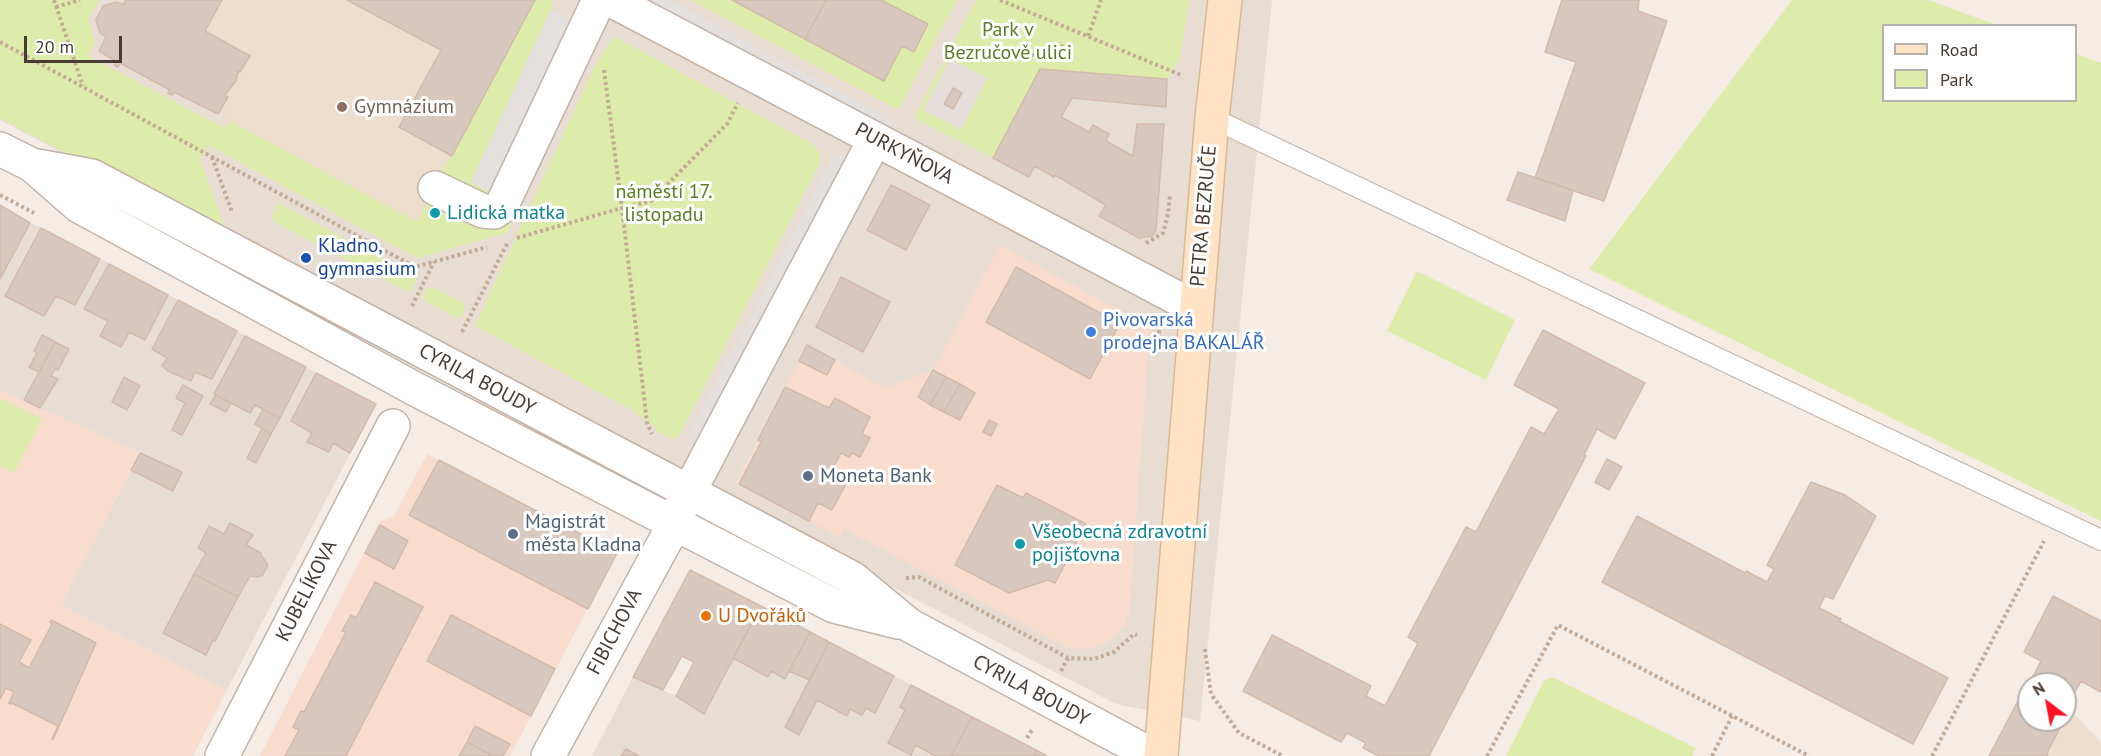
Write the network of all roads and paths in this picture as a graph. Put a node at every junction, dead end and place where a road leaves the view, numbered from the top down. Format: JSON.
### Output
{"nodes":[{"id":1,"x":54,"y":0,"type":"edge"},
{"id":2,"x":80,"y":0,"type":"edge"},
{"id":3,"x":599,"y":0,"type":"edge"},
{"id":4,"x":611,"y":0,"type":"edge"},
{"id":5,"x":1000,"y":0,"type":"edge"},
{"id":6,"x":1101,"y":0,"type":"edge"},
{"id":7,"x":1225,"y":0,"type":"edge"},
{"id":8,"x":56,"y":7,"type":"junction"},
{"id":9,"x":1088,"y":36,"type":"junction"},
{"id":10,"x":0,"y":42,"type":"edge"},
{"id":11,"x":1068,"y":45,"type":"dead end"},
{"id":12,"x":1032,"y":55,"type":"dead end"},
{"id":13,"x":604,"y":69,"type":"dead end"},
{"id":14,"x":1181,"y":75,"type":"dead end"},
{"id":15,"x":83,"y":87,"type":"junction"},
{"id":16,"x":740,"y":99,"type":"dead end"},
{"id":17,"x":1212,"y":118,"type":"junction"},
{"id":18,"x":875,"y":139,"type":"junction"},
{"id":19,"x":0,"y":149,"type":"edge"},
{"id":20,"x":212,"y":156,"type":"junction"},
{"id":21,"x":435,"y":188,"type":"dead end"},
{"id":22,"x":1170,"y":192,"type":"dead end"},
{"id":23,"x":622,"y":208,"type":"junction"},
{"id":24,"x":240,"y":216,"type":"dead end"},
{"id":25,"x":1140,"y":242,"type":"dead end"},
{"id":26,"x":498,"y":243,"type":"dead end"},
{"id":27,"x":488,"y":246,"type":"dead end"},
{"id":28,"x":434,"y":262,"type":"junction"},
{"id":29,"x":417,"y":308,"type":"dead end"},
{"id":30,"x":1196,"y":308,"type":"junction"},
{"id":31,"x":1154,"y":324,"type":"dead end"},
{"id":32,"x":1157,"y":354,"type":"dead end"},
{"id":33,"x":393,"y":426,"type":"dead end"},
{"id":34,"x":654,"y":438,"type":"dead end"},
{"id":35,"x":682,"y":508,"type":"junction"},
{"id":36,"x":2056,"y":518,"type":"junction"},
{"id":37,"x":2101,"y":540,"type":"edge"},
{"id":38,"x":1137,"y":624,"type":"dead end"},
{"id":39,"x":1134,"y":634,"type":"dead end"},
{"id":40,"x":1204,"y":645,"type":"dead end"},
{"id":41,"x":1732,"y":716,"type":"junction"},
{"id":42,"x":222,"y":756,"type":"edge"},
{"id":43,"x":548,"y":756,"type":"edge"},
{"id":44,"x":1154,"y":756,"type":"edge"},
{"id":45,"x":1161,"y":756,"type":"edge"},
{"id":46,"x":1283,"y":756,"type":"edge"},
{"id":47,"x":1487,"y":756,"type":"edge"},
{"id":48,"x":1712,"y":756,"type":"edge"},
{"id":49,"x":1809,"y":756,"type":"edge"},
{"id":50,"x":1932,"y":756,"type":"edge"}],
"edges":[{"from":1,"to":8,"type":"path"},
{"from":2,"to":8,"type":"path"},
{"from":3,"to":21,"type":"street"},
{"from":4,"to":18,"type":"street","name":"PURKYŇOVA"},
{"from":5,"to":9,"type":"path"},
{"from":6,"to":9,"type":"path"},
{"from":7,"to":17,"type":"street","name":"PETRA BEZRUČE"},
{"from":8,"to":15,"type":"path"},
{"from":9,"to":14,"type":"path"},
{"from":10,"to":15,"type":"path"},
{"from":11,"to":12,"type":"path"},
{"from":13,"to":23,"type":"path"},
{"from":15,"to":20,"type":"path"},
{"from":16,"to":23,"type":"path"},
{"from":17,"to":30,"type":"street","name":"PETRA BEZRUČE"},
{"from":17,"to":36,"type":"lane"},
{"from":18,"to":30,"type":"street","name":"PURKYŇOVA"},
{"from":18,"to":35,"type":"street"},
{"from":19,"to":35,"type":"street","name":"CYRILA BOUDY"},
{"from":20,"to":24,"type":"path"},
{"from":20,"to":28,"type":"path"},
{"from":22,"to":25,"type":"path"},
{"from":23,"to":26,"type":"path"},
{"from":23,"to":34,"type":"path"},
{"from":27,"to":28,"type":"path"},
{"from":28,"to":29,"type":"path"},
{"from":30,"to":45,"type":"street","name":"PETRA BEZRUČE"},
{"from":31,"to":32,"type":"path"},
{"from":33,"to":42,"type":"street","name":"KUBELÍKOVA"},
{"from":35,"to":43,"type":"street","name":"FIBICHOVA"},
{"from":35,"to":44,"type":"street","name":"CYRILA BOUDY"},
{"from":36,"to":37,"type":"lane"},
{"from":36,"to":50,"type":"path"},
{"from":38,"to":39,"type":"path"},
{"from":40,"to":46,"type":"path"},
{"from":41,"to":47,"type":"path"},
{"from":41,"to":48,"type":"path"},
{"from":41,"to":49,"type":"path"}]}
